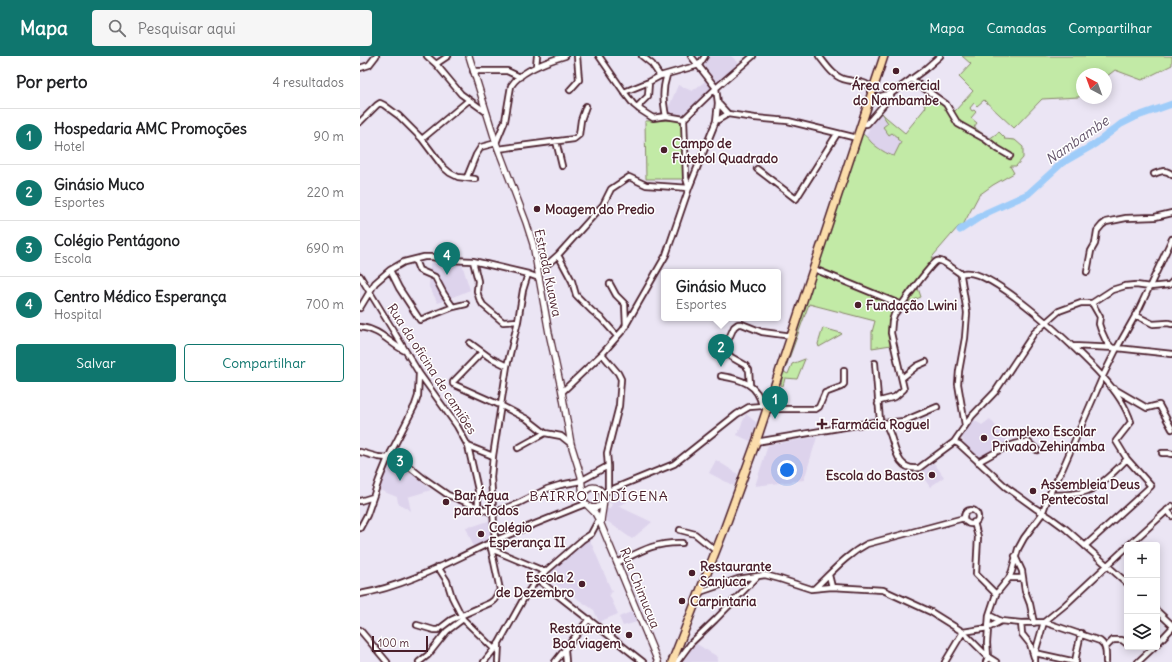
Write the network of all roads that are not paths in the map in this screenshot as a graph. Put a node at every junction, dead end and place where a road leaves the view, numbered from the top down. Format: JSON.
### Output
{"nodes":[{"id":1,"x":376,"y":56,"type":"edge"},
{"id":2,"x":427,"y":56,"type":"edge"},
{"id":3,"x":448,"y":56,"type":"edge"},
{"id":4,"x":469,"y":56,"type":"edge"},
{"id":5,"x":537,"y":56,"type":"edge"},
{"id":6,"x":565,"y":56,"type":"edge"},
{"id":7,"x":577,"y":56,"type":"edge"},
{"id":8,"x":599,"y":56,"type":"edge"},
{"id":9,"x":691,"y":56,"type":"edge"},
{"id":10,"x":705,"y":56,"type":"edge"},
{"id":11,"x":753,"y":56,"type":"edge"},
{"id":12,"x":819,"y":56,"type":"edge"},
{"id":13,"x":884,"y":56,"type":"edge"},
{"id":14,"x":940,"y":56,"type":"edge"},
{"id":15,"x":645,"y":57,"type":"edge"},
{"id":16,"x":436,"y":64,"type":"junction"},
{"id":17,"x":699,"y":65,"type":"junction"},
{"id":18,"x":536,"y":66,"type":"junction"},
{"id":19,"x":360,"y":68,"type":"edge"},
{"id":20,"x":473,"y":71,"type":"junction"},
{"id":21,"x":668,"y":75,"type":"junction"},
{"id":22,"x":660,"y":76,"type":"junction"},
{"id":23,"x":520,"y":77,"type":"junction"},
{"id":24,"x":911,"y":80,"type":"junction"},
{"id":25,"x":649,"y":82,"type":"junction"},
{"id":26,"x":716,"y":88,"type":"junction"},
{"id":27,"x":874,"y":88,"type":"junction"},
{"id":28,"x":570,"y":90,"type":"dead end"},
{"id":29,"x":624,"y":92,"type":"junction"},
{"id":30,"x":892,"y":93,"type":"junction"},
{"id":31,"x":870,"y":99,"type":"junction"},
{"id":32,"x":469,"y":100,"type":"junction"},
{"id":33,"x":718,"y":103,"type":"junction"},
{"id":34,"x":586,"y":106,"type":"dead end"},
{"id":35,"x":639,"y":110,"type":"junction"},
{"id":36,"x":486,"y":112,"type":"junction"},
{"id":37,"x":728,"y":114,"type":"junction"},
{"id":38,"x":666,"y":116,"type":"junction"},
{"id":39,"x":684,"y":119,"type":"junction"},
{"id":40,"x":716,"y":121,"type":"junction"},
{"id":41,"x":360,"y":122,"type":"edge"},
{"id":42,"x":862,"y":124,"type":"junction"},
{"id":43,"x":837,"y":134,"type":"junction"},
{"id":44,"x":857,"y":138,"type":"junction"},
{"id":45,"x":422,"y":139,"type":"junction"},
{"id":46,"x":556,"y":141,"type":"junction"},
{"id":47,"x":497,"y":146,"type":"junction"},
{"id":48,"x":1010,"y":156,"type":"dead end"},
{"id":49,"x":562,"y":166,"type":"dead end"},
{"id":50,"x":757,"y":169,"type":"dead end"},
{"id":51,"x":1154,"y":174,"type":"dead end"},
{"id":52,"x":1172,"y":175,"type":"edge"},
{"id":53,"x":467,"y":178,"type":"junction"},
{"id":54,"x":475,"y":179,"type":"dead end"},
{"id":55,"x":689,"y":188,"type":"junction"},
{"id":56,"x":1172,"y":213,"type":"edge"},
{"id":57,"x":1172,"y":239,"type":"edge"},
{"id":58,"x":558,"y":255,"type":"junction"},
{"id":59,"x":415,"y":260,"type":"junction"},
{"id":60,"x":473,"y":261,"type":"junction"},
{"id":61,"x":537,"y":268,"type":"junction"},
{"id":62,"x":814,"y":269,"type":"junction"},
{"id":63,"x":390,"y":270,"type":"junction"},
{"id":64,"x":1087,"y":272,"type":"dead end"},
{"id":65,"x":528,"y":274,"type":"junction"},
{"id":66,"x":961,"y":274,"type":"junction"},
{"id":67,"x":360,"y":276,"type":"edge"},
{"id":68,"x":539,"y":278,"type":"junction"},
{"id":69,"x":610,"y":284,"type":"dead end"},
{"id":70,"x":1171,"y":285,"type":"edge"},
{"id":71,"x":1150,"y":289,"type":"junction"},
{"id":72,"x":371,"y":292,"type":"junction"},
{"id":73,"x":1092,"y":303,"type":"junction"},
{"id":74,"x":466,"y":304,"type":"dead end"},
{"id":75,"x":902,"y":305,"type":"junction"},
{"id":76,"x":453,"y":307,"type":"junction"},
{"id":77,"x":360,"y":308,"type":"edge"},
{"id":78,"x":1135,"y":315,"type":"junction"},
{"id":79,"x":518,"y":321,"type":"junction"},
{"id":80,"x":1046,"y":322,"type":"junction"},
{"id":81,"x":1172,"y":324,"type":"edge"},
{"id":82,"x":626,"y":326,"type":"junction"},
{"id":83,"x":360,"y":327,"type":"edge"},
{"id":84,"x":617,"y":336,"type":"junction"},
{"id":85,"x":792,"y":336,"type":"junction"},
{"id":86,"x":1106,"y":341,"type":"junction"},
{"id":87,"x":470,"y":342,"type":"dead end"},
{"id":88,"x":1072,"y":346,"type":"junction"},
{"id":89,"x":1106,"y":347,"type":"junction"},
{"id":90,"x":1115,"y":348,"type":"junction"},
{"id":91,"x":405,"y":351,"type":"junction"},
{"id":92,"x":482,"y":352,"type":"junction"},
{"id":93,"x":1171,"y":353,"type":"edge"},
{"id":94,"x":602,"y":354,"type":"junction"},
{"id":95,"x":926,"y":362,"type":"dead end"},
{"id":96,"x":875,"y":363,"type":"dead end"},
{"id":97,"x":507,"y":366,"type":"junction"},
{"id":98,"x":844,"y":370,"type":"dead end"},
{"id":99,"x":419,"y":373,"type":"junction"},
{"id":100,"x":721,"y":376,"type":"dead end"},
{"id":101,"x":1103,"y":376,"type":"junction"},
{"id":102,"x":902,"y":378,"type":"junction"},
{"id":103,"x":750,"y":385,"type":"junction"},
{"id":104,"x":1110,"y":386,"type":"junction"},
{"id":105,"x":562,"y":392,"type":"junction"},
{"id":106,"x":878,"y":404,"type":"junction"},
{"id":107,"x":500,"y":405,"type":"junction"},
{"id":108,"x":766,"y":406,"type":"junction"},
{"id":109,"x":937,"y":407,"type":"dead end"},
{"id":110,"x":882,"y":422,"type":"junction"},
{"id":111,"x":964,"y":425,"type":"junction"},
{"id":112,"x":1172,"y":428,"type":"edge"},
{"id":113,"x":545,"y":433,"type":"junction"},
{"id":114,"x":756,"y":442,"type":"junction"},
{"id":115,"x":954,"y":442,"type":"junction"},
{"id":116,"x":571,"y":444,"type":"junction"},
{"id":117,"x":468,"y":446,"type":"junction"},
{"id":118,"x":518,"y":448,"type":"dead end"},
{"id":119,"x":1036,"y":450,"type":"dead end"},
{"id":120,"x":360,"y":452,"type":"edge"},
{"id":121,"x":391,"y":452,"type":"junction"},
{"id":122,"x":1162,"y":453,"type":"dead end"},
{"id":123,"x":1172,"y":454,"type":"edge"},
{"id":124,"x":493,"y":456,"type":"junction"},
{"id":125,"x":388,"y":458,"type":"junction"},
{"id":126,"x":1127,"y":459,"type":"junction"},
{"id":127,"x":978,"y":462,"type":"junction"},
{"id":128,"x":608,"y":466,"type":"junction"},
{"id":129,"x":582,"y":479,"type":"junction"},
{"id":130,"x":595,"y":487,"type":"junction"},
{"id":131,"x":605,"y":492,"type":"junction"},
{"id":132,"x":1049,"y":495,"type":"junction"},
{"id":133,"x":373,"y":497,"type":"junction"},
{"id":134,"x":583,"y":497,"type":"junction"},
{"id":135,"x":360,"y":501,"type":"edge"},
{"id":136,"x":603,"y":503,"type":"junction"},
{"id":137,"x":586,"y":505,"type":"junction"},
{"id":138,"x":478,"y":506,"type":"junction"},
{"id":139,"x":1172,"y":506,"type":"edge"},
{"id":140,"x":1167,"y":510,"type":"junction"},
{"id":141,"x":493,"y":513,"type":"junction"},
{"id":142,"x":1042,"y":514,"type":"junction"},
{"id":143,"x":1172,"y":516,"type":"edge"},
{"id":144,"x":964,"y":518,"type":"junction"},
{"id":145,"x":600,"y":520,"type":"junction"},
{"id":146,"x":974,"y":522,"type":"junction"},
{"id":147,"x":360,"y":526,"type":"edge"},
{"id":148,"x":680,"y":530,"type":"dead end"},
{"id":149,"x":495,"y":541,"type":"junction"},
{"id":150,"x":1132,"y":542,"type":"edge"},
{"id":151,"x":490,"y":543,"type":"junction"},
{"id":152,"x":682,"y":543,"type":"dead end"},
{"id":153,"x":1085,"y":546,"type":"junction"},
{"id":154,"x":491,"y":549,"type":"junction"},
{"id":155,"x":1124,"y":550,"type":"edge"},
{"id":156,"x":716,"y":551,"type":"junction"},
{"id":157,"x":1015,"y":556,"type":"junction"},
{"id":158,"x":617,"y":563,"type":"junction"},
{"id":159,"x":1108,"y":565,"type":"junction"},
{"id":160,"x":438,"y":567,"type":"junction"},
{"id":161,"x":546,"y":572,"type":"junction"},
{"id":162,"x":829,"y":575,"type":"junction"},
{"id":163,"x":759,"y":576,"type":"junction"},
{"id":164,"x":1009,"y":578,"type":"junction"},
{"id":165,"x":1022,"y":578,"type":"junction"},
{"id":166,"x":537,"y":579,"type":"junction"},
{"id":167,"x":1124,"y":580,"type":"edge"},
{"id":168,"x":832,"y":587,"type":"junction"},
{"id":169,"x":815,"y":588,"type":"junction"},
{"id":170,"x":700,"y":592,"type":"junction"},
{"id":171,"x":360,"y":594,"type":"edge"},
{"id":172,"x":996,"y":594,"type":"junction"},
{"id":173,"x":1160,"y":614,"type":"edge"},
{"id":174,"x":989,"y":615,"type":"junction"},
{"id":175,"x":463,"y":618,"type":"junction"},
{"id":176,"x":589,"y":618,"type":"junction"},
{"id":177,"x":1001,"y":621,"type":"junction"},
{"id":178,"x":1044,"y":622,"type":"junction"},
{"id":179,"x":1021,"y":623,"type":"junction"},
{"id":180,"x":1034,"y":623,"type":"junction"},
{"id":181,"x":418,"y":625,"type":"dead end"},
{"id":182,"x":1172,"y":626,"type":"edge"},
{"id":183,"x":988,"y":628,"type":"junction"},
{"id":184,"x":360,"y":630,"type":"edge"},
{"id":185,"x":963,"y":632,"type":"junction"},
{"id":186,"x":1081,"y":633,"type":"junction"},
{"id":187,"x":1160,"y":639,"type":"edge"},
{"id":188,"x":499,"y":642,"type":"junction"},
{"id":189,"x":1124,"y":642,"type":"edge"},
{"id":190,"x":986,"y":643,"type":"junction"},
{"id":191,"x":977,"y":647,"type":"junction"},
{"id":192,"x":1105,"y":648,"type":"junction"},
{"id":193,"x":494,"y":649,"type":"junction"},
{"id":194,"x":565,"y":650,"type":"junction"},
{"id":195,"x":1151,"y":650,"type":"edge"},
{"id":196,"x":1035,"y":653,"type":"junction"},
{"id":197,"x":636,"y":657,"type":"junction"},
{"id":198,"x":988,"y":657,"type":"junction"},
{"id":199,"x":1034,"y":660,"type":"edge"},
{"id":200,"x":387,"y":662,"type":"edge"},
{"id":201,"x":419,"y":662,"type":"edge"},
{"id":202,"x":484,"y":662,"type":"edge"},
{"id":203,"x":498,"y":662,"type":"edge"},
{"id":204,"x":555,"y":662,"type":"edge"},
{"id":205,"x":566,"y":662,"type":"edge"},
{"id":206,"x":634,"y":662,"type":"edge"},
{"id":207,"x":643,"y":662,"type":"edge"},
{"id":208,"x":658,"y":662,"type":"edge"},
{"id":209,"x":672,"y":662,"type":"edge"},
{"id":210,"x":677,"y":662,"type":"edge"},
{"id":211,"x":945,"y":662,"type":"edge"},
{"id":212,"x":986,"y":662,"type":"edge"},
{"id":213,"x":996,"y":662,"type":"edge"},
{"id":214,"x":1075,"y":662,"type":"edge"},
{"id":215,"x":1106,"y":662,"type":"edge"},
{"id":216,"x":1138,"y":662,"type":"edge"}],
"edges":[{"from":1,"to":19,"type":"street"},
{"from":2,"to":16,"type":"street"},
{"from":3,"to":16,"type":"street"},
{"from":4,"to":20,"type":"street","name":"Estrada Kuawa"},
{"from":5,"to":18,"type":"street"},
{"from":6,"to":18,"type":"street"},
{"from":7,"to":28,"type":"street"},
{"from":8,"to":29,"type":"street"},
{"from":9,"to":17,"type":"street"},
{"from":10,"to":17,"type":"street"},
{"from":11,"to":26,"type":"street"},
{"from":12,"to":27,"type":"street"},
{"from":13,"to":27,"type":"main road"},
{"from":14,"to":24,"type":"street"},
{"from":15,"to":22,"type":"street"},
{"from":16,"to":32,"type":"street"},
{"from":17,"to":21,"type":"street"},
{"from":17,"to":26,"type":"street"},
{"from":18,"to":23,"type":"street"},
{"from":20,"to":23,"type":"street"},
{"from":20,"to":36,"type":"street","name":"Estrada Kuawa"},
{"from":21,"to":22,"type":"street"},
{"from":21,"to":38,"type":"street"},
{"from":22,"to":25,"type":"street"},
{"from":23,"to":47,"type":"street"},
{"from":24,"to":30,"type":"street"},
{"from":24,"to":48,"type":"street"},
{"from":25,"to":29,"type":"street"},
{"from":25,"to":35,"type":"street"},
{"from":26,"to":33,"type":"street"},
{"from":26,"to":39,"type":"street"},
{"from":27,"to":31,"type":"main road"},
{"from":29,"to":35,"type":"street"},
{"from":30,"to":31,"type":"street"},
{"from":30,"to":42,"type":"street"},
{"from":31,"to":42,"type":"main road"},
{"from":32,"to":36,"type":"street"},
{"from":32,"to":45,"type":"street"},
{"from":33,"to":37,"type":"street"},
{"from":33,"to":40,"type":"street"},
{"from":34,"to":46,"type":"street"},
{"from":35,"to":38,"type":"street"},
{"from":36,"to":47,"type":"street","name":"Estrada Kuawa"},
{"from":37,"to":40,"type":"street"},
{"from":37,"to":43,"type":"street"},
{"from":38,"to":39,"type":"street"},
{"from":39,"to":55,"type":"street"},
{"from":40,"to":55,"type":"street"},
{"from":41,"to":45,"type":"street"},
{"from":42,"to":44,"type":"main road"},
{"from":43,"to":44,"type":"street"},
{"from":43,"to":50,"type":"street"},
{"from":44,"to":62,"type":"main road"},
{"from":45,"to":53,"type":"street"},
{"from":46,"to":47,"type":"street"},
{"from":46,"to":49,"type":"street"},
{"from":47,"to":53,"type":"street"},
{"from":47,"to":61,"type":"street","name":"Estrada Kuawa"},
{"from":51,"to":52,"type":"street"},
{"from":53,"to":54,"type":"street"},
{"from":55,"to":58,"type":"street"},
{"from":55,"to":82,"type":"street"},
{"from":56,"to":64,"type":"street"},
{"from":57,"to":71,"type":"street"},
{"from":58,"to":61,"type":"street"},
{"from":58,"to":84,"type":"street"},
{"from":59,"to":60,"type":"street"},
{"from":59,"to":63,"type":"street"},
{"from":59,"to":76,"type":"street"},
{"from":60,"to":65,"type":"street"},
{"from":60,"to":79,"type":"street"},
{"from":61,"to":68,"type":"street","name":"Estrada Kuawa"},
{"from":62,"to":75,"type":"street"},
{"from":62,"to":85,"type":"main road"},
{"from":63,"to":72,"type":"street"},
{"from":63,"to":76,"type":"street"},
{"from":65,"to":68,"type":"street"},
{"from":65,"to":79,"type":"street"},
{"from":66,"to":75,"type":"street"},
{"from":66,"to":80,"type":"street"},
{"from":66,"to":111,"type":"street"},
{"from":67,"to":72,"type":"street","name":"Rua da oficina de camiões"},
{"from":68,"to":105,"type":"street","name":"Estrada Kuawa"},
{"from":69,"to":82,"type":"street"},
{"from":70,"to":71,"type":"street"},
{"from":71,"to":73,"type":"street"},
{"from":71,"to":78,"type":"street"},
{"from":72,"to":77,"type":"street"},
{"from":72,"to":91,"type":"street","name":"Rua da oficina de camiões"},
{"from":73,"to":80,"type":"street"},
{"from":73,"to":86,"type":"street"},
{"from":74,"to":76,"type":"street"},
{"from":75,"to":102,"type":"street"},
{"from":78,"to":81,"type":"street"},
{"from":78,"to":90,"type":"street"},
{"from":79,"to":97,"type":"street"},
{"from":80,"to":88,"type":"street"},
{"from":80,"to":111,"type":"street"},
{"from":82,"to":84,"type":"street"},
{"from":83,"to":91,"type":"street"},
{"from":84,"to":94,"type":"street"},
{"from":85,"to":103,"type":"street"},
{"from":85,"to":108,"type":"main road"},
{"from":86,"to":89,"type":"street"},
{"from":86,"to":90,"type":"street"},
{"from":87,"to":92,"type":"street"},
{"from":88,"to":89,"type":"street"},
{"from":88,"to":101,"type":"street"},
{"from":89,"to":90,"type":"street"},
{"from":90,"to":93,"type":"street"},
{"from":90,"to":101,"type":"street"},
{"from":91,"to":99,"type":"street","name":"Rua da oficina de camiões"},
{"from":92,"to":97,"type":"street"},
{"from":92,"to":107,"type":"street"},
{"from":94,"to":105,"type":"street"},
{"from":94,"to":128,"type":"street"},
{"from":95,"to":102,"type":"street"},
{"from":96,"to":106,"type":"street"},
{"from":97,"to":107,"type":"street"},
{"from":98,"to":108,"type":"street"},
{"from":99,"to":117,"type":"street","name":"Rua da oficina de camiões"},
{"from":99,"to":121,"type":"street"},
{"from":100,"to":103,"type":"street"},
{"from":101,"to":104,"type":"street"},
{"from":101,"to":132,"type":"street"},
{"from":102,"to":106,"type":"street"},
{"from":103,"to":108,"type":"street"},
{"from":104,"to":112,"type":"street"},
{"from":104,"to":126,"type":"street"},
{"from":105,"to":116,"type":"street","name":"Estrada Kuawa"},
{"from":106,"to":110,"type":"street"},
{"from":107,"to":113,"type":"street"},
{"from":107,"to":124,"type":"street"},
{"from":108,"to":114,"type":"main road"},
{"from":108,"to":131,"type":"street"},
{"from":109,"to":110,"type":"street"},
{"from":110,"to":114,"type":"street"},
{"from":110,"to":115,"type":"street"},
{"from":111,"to":115,"type":"street"},
{"from":113,"to":116,"type":"street"},
{"from":113,"to":118,"type":"street"},
{"from":114,"to":156,"type":"main road"},
{"from":115,"to":127,"type":"street"},
{"from":116,"to":129,"type":"street","name":"Estrada Kuawa"},
{"from":117,"to":124,"type":"street"},
{"from":117,"to":138,"type":"street","name":"Rua da oficina de camiões"},
{"from":119,"to":127,"type":"street"},
{"from":120,"to":125,"type":"street"},
{"from":121,"to":125,"type":"street"},
{"from":121,"to":138,"type":"street"},
{"from":122,"to":123,"type":"street"},
{"from":124,"to":141,"type":"street"},
{"from":125,"to":133,"type":"street"},
{"from":126,"to":132,"type":"street"},
{"from":126,"to":153,"type":"street"},
{"from":127,"to":142,"type":"street"},
{"from":128,"to":129,"type":"street"},
{"from":128,"to":131,"type":"street"},
{"from":129,"to":130,"type":"street"},
{"from":129,"to":134,"type":"street","name":"Rua Chimucua"},
{"from":129,"to":141,"type":"street"},
{"from":130,"to":131,"type":"street"},
{"from":130,"to":134,"type":"street"},
{"from":131,"to":136,"type":"street"},
{"from":132,"to":142,"type":"street"},
{"from":133,"to":135,"type":"street"},
{"from":133,"to":147,"type":"street"},
{"from":134,"to":137,"type":"street","name":"Rua Chimucua"},
{"from":136,"to":137,"type":"street"},
{"from":136,"to":145,"type":"street"},
{"from":137,"to":145,"type":"street","name":"Rua Chimucua"},
{"from":137,"to":149,"type":"street"},
{"from":138,"to":141,"type":"street"},
{"from":139,"to":140,"type":"street"},
{"from":140,"to":143,"type":"street"},
{"from":140,"to":150,"type":"street"},
{"from":141,"to":149,"type":"street"},
{"from":142,"to":153,"type":"street"},
{"from":142,"to":157,"type":"street"},
{"from":144,"to":146,"type":"street"},
{"from":144,"to":146,"type":"street"},
{"from":144,"to":162,"type":"street"},
{"from":145,"to":158,"type":"street","name":"Rua Chimucua"},
{"from":145,"to":161,"type":"street"},
{"from":146,"to":172,"type":"street"},
{"from":148,"to":156,"type":"street"},
{"from":149,"to":151,"type":"street"},
{"from":151,"to":154,"type":"street"},
{"from":151,"to":160,"type":"street"},
{"from":152,"to":158,"type":"street"},
{"from":153,"to":159,"type":"street"},
{"from":154,"to":161,"type":"street"},
{"from":154,"to":175,"type":"street"},
{"from":155,"to":159,"type":"street"},
{"from":156,"to":170,"type":"main road"},
{"from":157,"to":164,"type":"street"},
{"from":157,"to":165,"type":"street"},
{"from":158,"to":208,"type":"street","name":"Rua Chimucua"},
{"from":159,"to":167,"type":"street"},
{"from":159,"to":178,"type":"street"},
{"from":160,"to":171,"type":"street"},
{"from":160,"to":175,"type":"street"},
{"from":161,"to":166,"type":"street"},
{"from":162,"to":168,"type":"street"},
{"from":162,"to":169,"type":"street"},
{"from":163,"to":169,"type":"street"},
{"from":163,"to":170,"type":"street"},
{"from":163,"to":210,"type":"street"},
{"from":164,"to":165,"type":"street"},
{"from":164,"to":172,"type":"street"},
{"from":165,"to":180,"type":"street"},
{"from":166,"to":176,"type":"street"},
{"from":166,"to":188,"type":"street"},
{"from":168,"to":169,"type":"street"},
{"from":168,"to":185,"type":"street"},
{"from":170,"to":209,"type":"main road"},
{"from":172,"to":174,"type":"street"},
{"from":173,"to":182,"type":"street"},
{"from":174,"to":177,"type":"street"},
{"from":174,"to":183,"type":"street"},
{"from":175,"to":181,"type":"street"},
{"from":175,"to":193,"type":"street"},
{"from":175,"to":201,"type":"street"},
{"from":176,"to":194,"type":"street"},
{"from":176,"to":197,"type":"street"},
{"from":177,"to":179,"type":"street"},
{"from":177,"to":183,"type":"street"},
{"from":178,"to":180,"type":"street"},
{"from":178,"to":186,"type":"street"},
{"from":178,"to":196,"type":"street"},
{"from":179,"to":180,"type":"street"},
{"from":179,"to":199,"type":"street"},
{"from":182,"to":187,"type":"street"},
{"from":183,"to":185,"type":"street"},
{"from":183,"to":190,"type":"street"},
{"from":184,"to":200,"type":"street"},
{"from":185,"to":191,"type":"street"},
{"from":185,"to":211,"type":"street"},
{"from":186,"to":192,"type":"street"},
{"from":186,"to":214,"type":"street"},
{"from":188,"to":193,"type":"street"},
{"from":188,"to":203,"type":"street"},
{"from":189,"to":192,"type":"street"},
{"from":190,"to":191,"type":"street"},
{"from":190,"to":198,"type":"street"},
{"from":191,"to":198,"type":"street"},
{"from":192,"to":215,"type":"street"},
{"from":193,"to":202,"type":"street"},
{"from":194,"to":204,"type":"street"},
{"from":194,"to":205,"type":"street"},
{"from":195,"to":216,"type":"street"},
{"from":196,"to":199,"type":"street"},
{"from":196,"to":214,"type":"street"},
{"from":197,"to":206,"type":"street"},
{"from":197,"to":207,"type":"street"},
{"from":198,"to":212,"type":"street"},
{"from":198,"to":213,"type":"street"}]}
